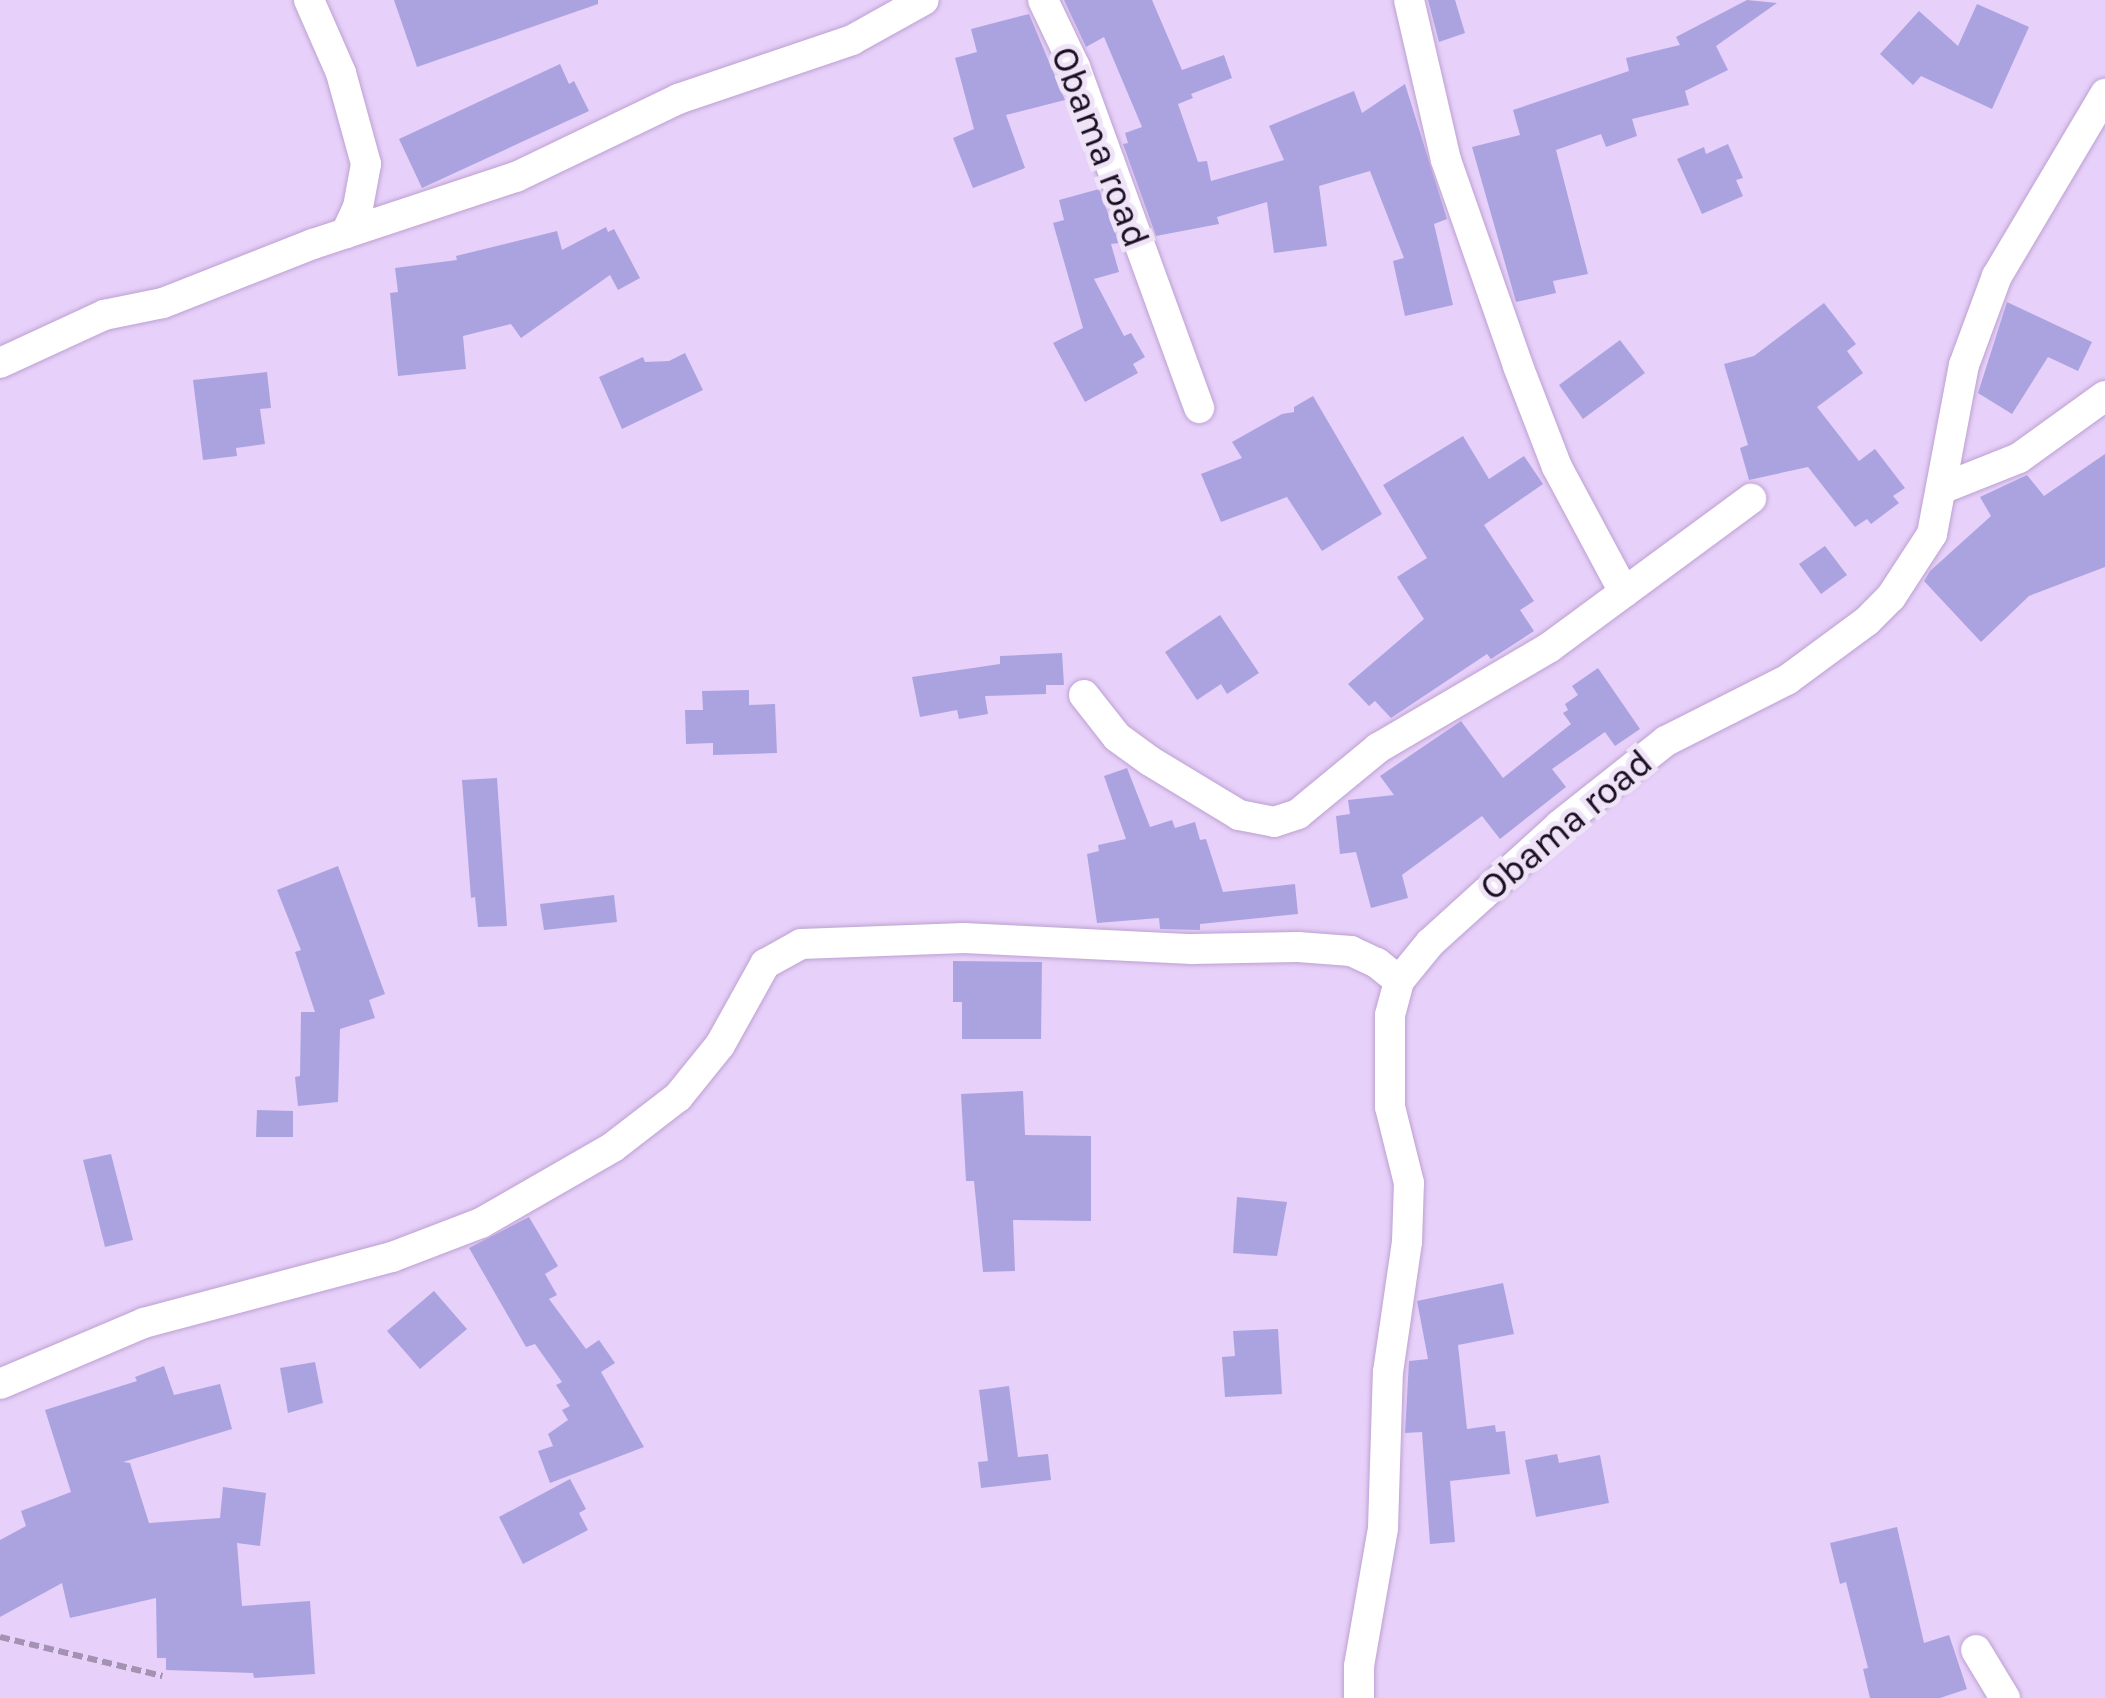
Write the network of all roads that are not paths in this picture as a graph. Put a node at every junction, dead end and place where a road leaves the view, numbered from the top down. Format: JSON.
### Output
{"nodes":[{"id":1,"x":310,"y":0,"type":"edge"},
{"id":2,"x":924,"y":0,"type":"edge"},
{"id":3,"x":1042,"y":0,"type":"edge"},
{"id":4,"x":1409,"y":0,"type":"edge"},
{"id":5,"x":2105,"y":94,"type":"edge"},
{"id":6,"x":346,"y":233,"type":"junction"},
{"id":7,"x":0,"y":363,"type":"edge"},
{"id":8,"x":2105,"y":396,"type":"edge"},
{"id":9,"x":1198,"y":408,"type":"dead end"},
{"id":10,"x":1941,"y":489,"type":"junction"},
{"id":11,"x":1751,"y":499,"type":"dead end"},
{"id":12,"x":1624,"y":592,"type":"junction"},
{"id":13,"x":1084,"y":695,"type":"dead end"},
{"id":14,"x":1399,"y":980,"type":"junction"},
{"id":15,"x":0,"y":1384,"type":"edge"},
{"id":16,"x":1976,"y":1650,"type":"dead end"},
{"id":17,"x":1359,"y":1698,"type":"edge"},
{"id":18,"x":2005,"y":1698,"type":"edge"}],
"edges":[{"from":1,"to":6,"type":"street"},
{"from":2,"to":6,"type":"street"},
{"from":3,"to":9,"type":"street","name":"Obama road"},
{"from":4,"to":12,"type":"street"},
{"from":5,"to":10,"type":"street","name":"Obama road"},
{"from":6,"to":7,"type":"street"},
{"from":8,"to":10,"type":"street"},
{"from":10,"to":14,"type":"street","name":"Obama road"},
{"from":11,"to":12,"type":"street"},
{"from":12,"to":13,"type":"street"},
{"from":14,"to":15,"type":"street"},
{"from":14,"to":17,"type":"street","name":"Obama road"},
{"from":16,"to":18,"type":"street"}]}
